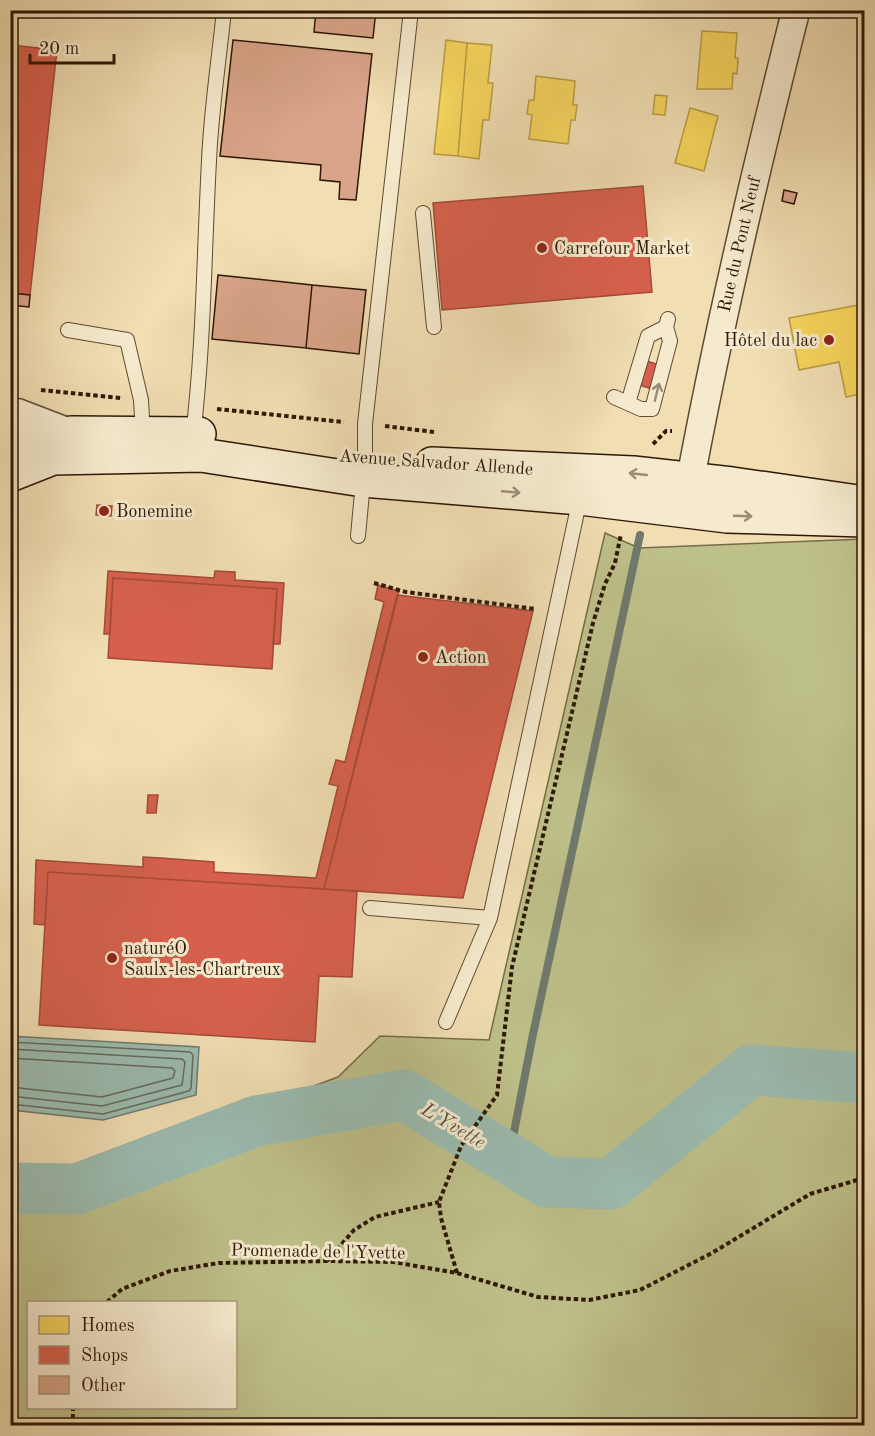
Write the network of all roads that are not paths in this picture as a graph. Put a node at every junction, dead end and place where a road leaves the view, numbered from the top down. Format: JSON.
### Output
{"nodes":[{"id":1,"x":224,"y":10,"type":"edge"},
{"id":2,"x":411,"y":10,"type":"edge"},
{"id":3,"x":796,"y":10,"type":"edge"},
{"id":4,"x":423,"y":213,"type":"dead end"},
{"id":5,"x":434,"y":327,"type":"dead end"},
{"id":6,"x":68,"y":330,"type":"dead end"},
{"id":7,"x":614,"y":397,"type":"dead end"},
{"id":8,"x":628,"y":403,"type":"junction"},
{"id":9,"x":10,"y":412,"type":"edge"},
{"id":10,"x":194,"y":432,"type":"junction"},
{"id":11,"x":71,"y":433,"type":"junction"},
{"id":12,"x":139,"y":445,"type":"junction"},
{"id":13,"x":10,"y":446,"type":"edge"},
{"id":14,"x":364,"y":470,"type":"junction"},
{"id":15,"x":10,"y":475,"type":"edge"},
{"id":16,"x":687,"y":495,"type":"junction"},
{"id":17,"x":580,"y":498,"type":"junction"},
{"id":18,"x":864,"y":503,"type":"edge"},
{"id":19,"x":864,"y":520,"type":"edge"},
{"id":20,"x":358,"y":536,"type":"dead end"},
{"id":21,"x":370,"y":908,"type":"dead end"},
{"id":22,"x":490,"y":918,"type":"junction"},
{"id":23,"x":446,"y":1022,"type":"dead end"}],
"edges":[{"from":1,"to":10,"type":"lane"},
{"from":2,"to":14,"type":"lane"},
{"from":3,"to":16,"type":"street","name":"Rue du Pont Neuf"},
{"from":4,"to":5,"type":"lane"},
{"from":6,"to":12,"type":"lane"},
{"from":7,"to":8,"type":"lane"},
{"from":8,"to":8,"type":"lane","one_way":true},
{"from":9,"to":11,"type":"street","name":"Avenue Salvador Allende"},
{"from":10,"to":12,"type":"main road","name":"Avenue Salvador Allende"},
{"from":10,"to":14,"type":"main road","name":"Avenue Salvador Allende"},
{"from":11,"to":12,"type":"main road","name":"Avenue Salvador Allende"},
{"from":11,"to":13,"type":"main road"},
{"from":12,"to":15,"type":"main road"},
{"from":16,"to":14,"type":"main road","name":"Avenue Salvador Allende","one_way":true},
{"from":14,"to":17,"type":"main road","one_way":true},
{"from":14,"to":20,"type":"lane"},
{"from":16,"to":17,"type":"main road"},
{"from":16,"to":18,"type":"main road","name":"Avenue Salvador Allende"},
{"from":16,"to":19,"type":"main road","one_way":true},
{"from":17,"to":22,"type":"lane"},
{"from":21,"to":22,"type":"lane"},
{"from":22,"to":23,"type":"lane"}]}
